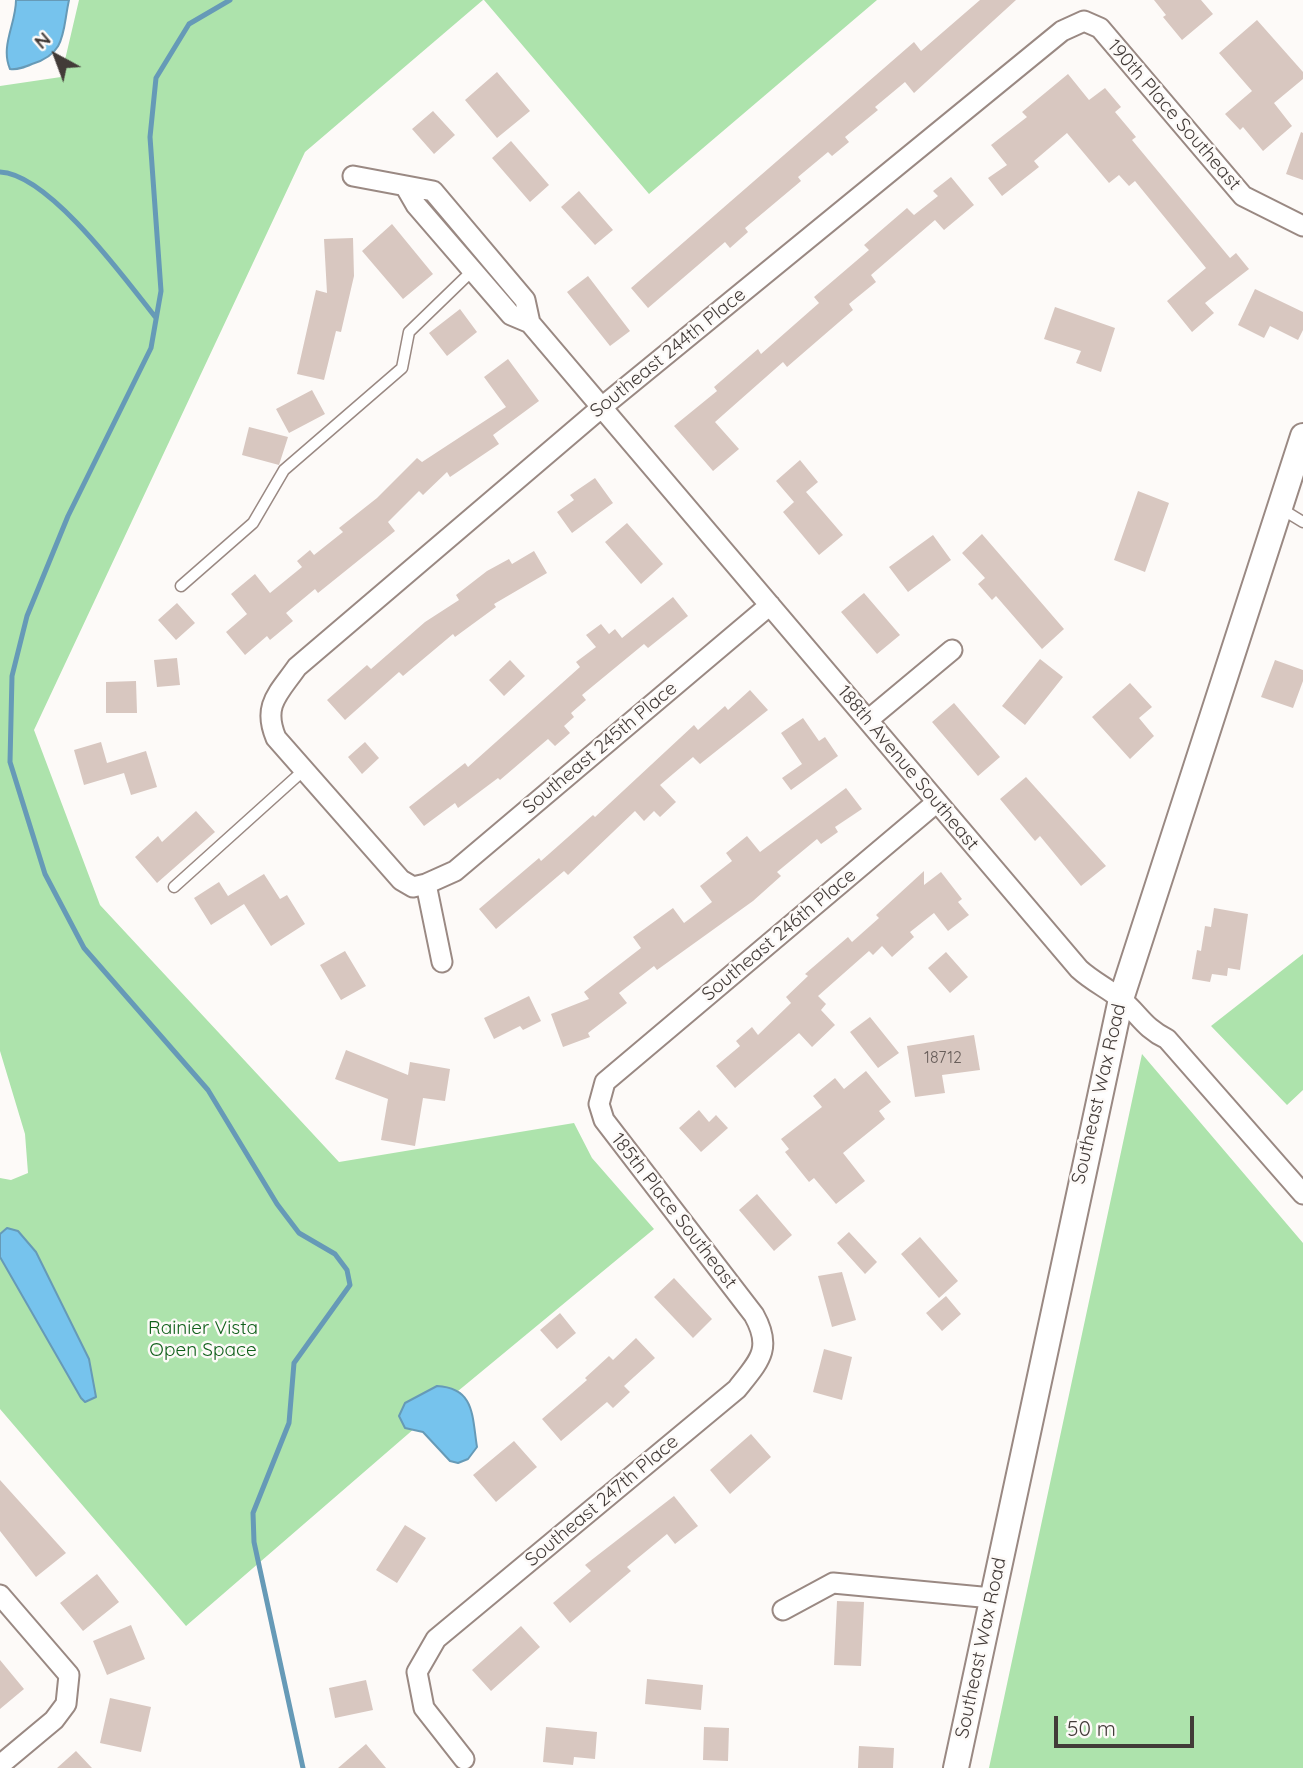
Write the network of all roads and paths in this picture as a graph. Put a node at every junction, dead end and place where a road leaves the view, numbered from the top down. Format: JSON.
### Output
{"nodes":[{"id":1,"x":1084,"y":21,"type":"joint"},
{"id":2,"x":353,"y":176,"type":"dead end"},
{"id":3,"x":405,"y":186,"type":"junction"},
{"id":4,"x":1303,"y":226,"type":"edge"},
{"id":5,"x":472,"y":271,"type":"junction"},
{"id":6,"x":530,"y":323,"type":"junction"},
{"id":7,"x":602,"y":407,"type":"junction"},
{"id":8,"x":1303,"y":436,"type":"edge"},
{"id":9,"x":1279,"y":507,"type":"junction"},
{"id":10,"x":1303,"y":522,"type":"edge"},
{"id":11,"x":181,"y":586,"type":"dead end"},
{"id":12,"x":770,"y":605,"type":"junction"},
{"id":13,"x":951,"y":650,"type":"dead end"},
{"id":14,"x":867,"y":720,"type":"junction"},
{"id":15,"x":304,"y":770,"type":"junction"},
{"id":16,"x":937,"y":803,"type":"junction"},
{"id":17,"x":426,"y":884,"type":"junction"},
{"id":18,"x":174,"y":887,"type":"dead end"},
{"id":19,"x":442,"y":962,"type":"dead end"},
{"id":20,"x":1121,"y":999,"type":"junction"},
{"id":21,"x":621,"y":1067,"type":"joint"},
{"id":22,"x":1303,"y":1194,"type":"edge"},
{"id":23,"x":761,"y":1358,"type":"joint"},
{"id":24,"x":0,"y":1595,"type":"edge"},
{"id":25,"x":992,"y":1598,"type":"junction"},
{"id":26,"x":783,"y":1610,"type":"dead end"},
{"id":27,"x":464,"y":1759,"type":"dead end"},
{"id":28,"x":0,"y":1765,"type":"edge"},
{"id":29,"x":956,"y":1768,"type":"edge"}],
"edges":[{"from":1,"to":4,"type":"street","name":"190th Place Southeast"},
{"from":1,"to":7,"type":"street","name":"Southeast 244th Place"},
{"from":2,"to":3,"type":"street","name":"188th Avenue Southeast"},
{"from":3,"to":5,"type":"street","name":"188th Avenue Southeast"},
{"from":3,"to":6,"type":"street","name":"188th Avenue Southeast"},
{"from":5,"to":6,"type":"street","name":"188th Avenue Southeast"},
{"from":5,"to":11,"type":"lane"},
{"from":6,"to":7,"type":"street","name":"188th Avenue Southeast"},
{"from":7,"to":12,"type":"street","name":"188th Avenue Southeast"},
{"from":7,"to":15,"type":"street","name":"Southeast 244th Place"},
{"from":8,"to":9,"type":"street","name":"Southeast Wax Road"},
{"from":9,"to":10,"type":"lane"},
{"from":9,"to":20,"type":"street","name":"Southeast Wax Road"},
{"from":12,"to":14,"type":"street","name":"188th Avenue Southeast"},
{"from":12,"to":17,"type":"street","name":"Southeast 245th Place"},
{"from":13,"to":14,"type":"street"},
{"from":14,"to":16,"type":"street","name":"188th Avenue Southeast"},
{"from":15,"to":17,"type":"street"},
{"from":15,"to":18,"type":"lane"},
{"from":16,"to":20,"type":"street","name":"188th Avenue Southeast"},
{"from":16,"to":21,"type":"street","name":"Southeast 246th Place"},
{"from":17,"to":19,"type":"street"},
{"from":20,"to":22,"type":"street","name":"188th Avenue Southeast"},
{"from":20,"to":25,"type":"street","name":"Southeast Wax Road"},
{"from":21,"to":23,"type":"street","name":"185th Place Southeast"},
{"from":23,"to":27,"type":"street","name":"Southeast 247th Place"},
{"from":24,"to":28,"type":"street"},
{"from":25,"to":26,"type":"street"},
{"from":25,"to":29,"type":"street","name":"Southeast Wax Road"}]}
